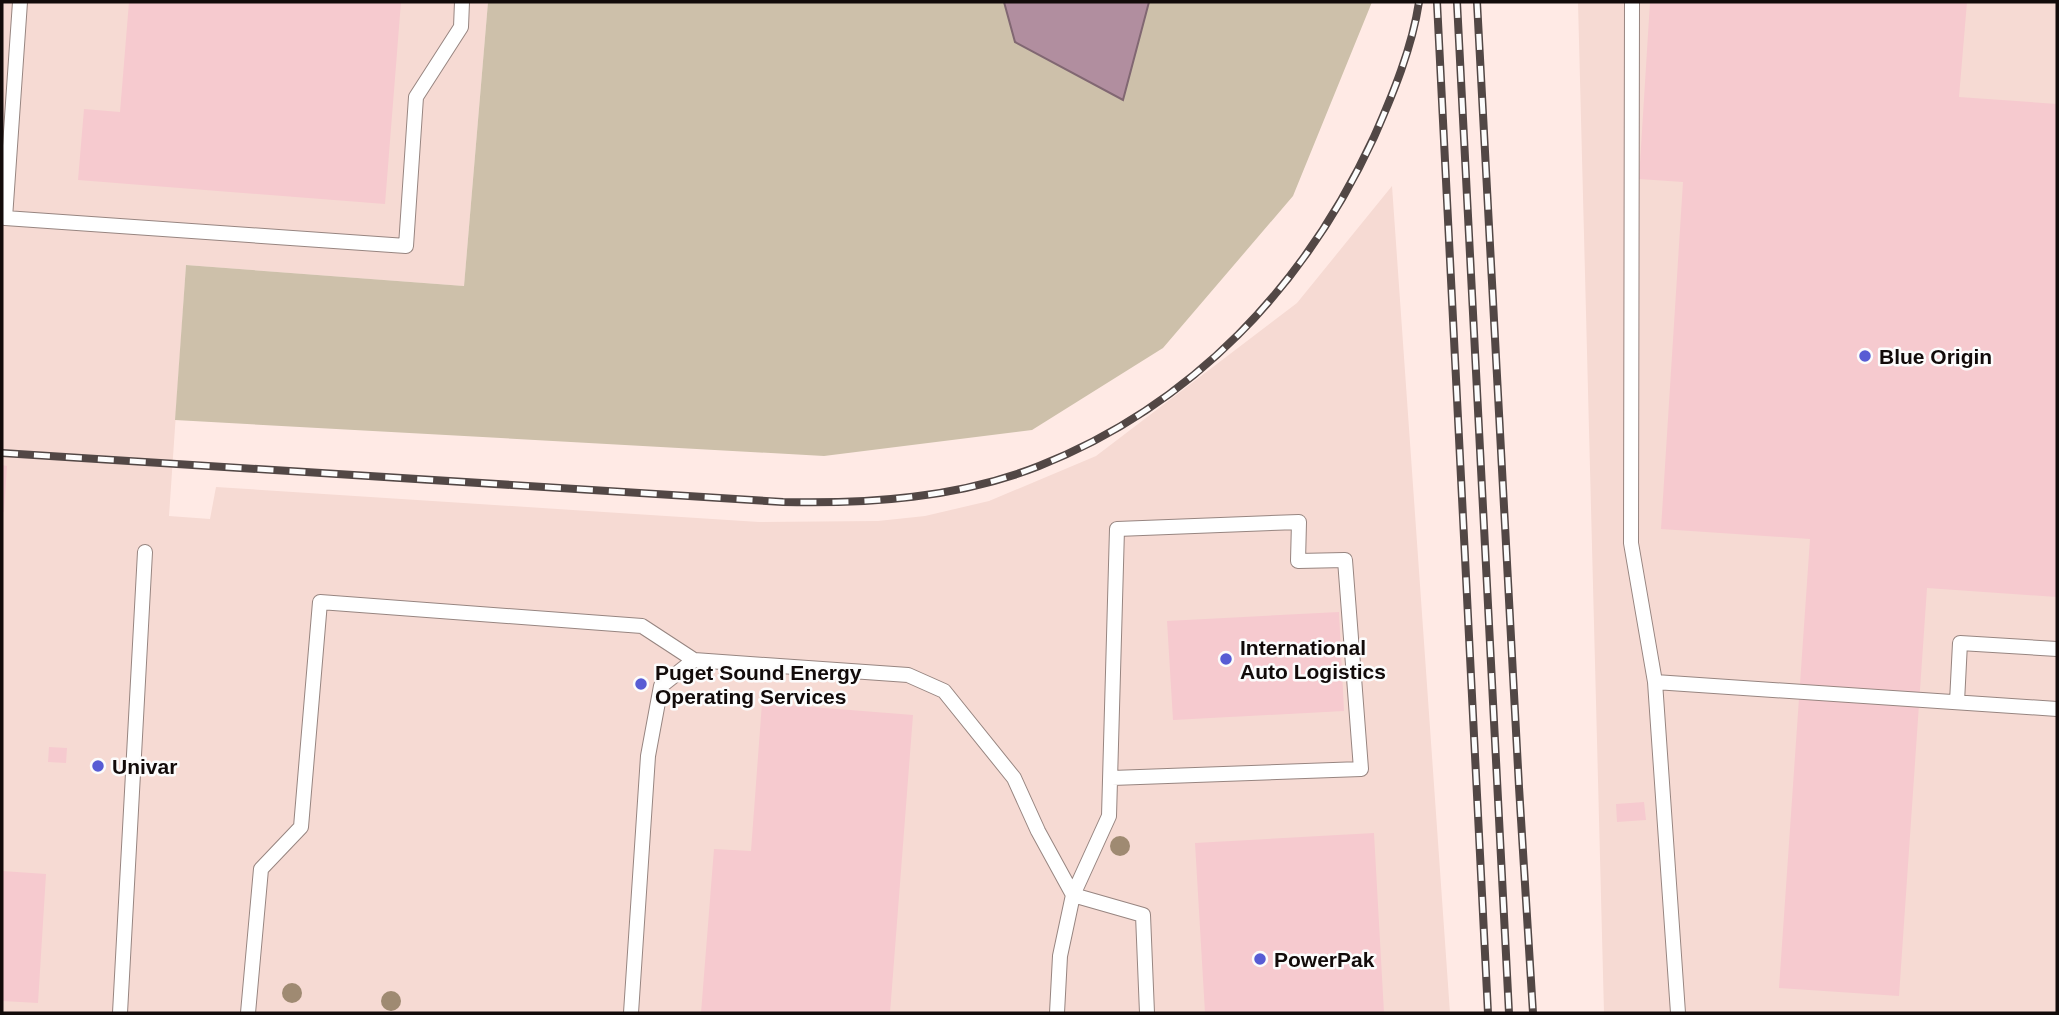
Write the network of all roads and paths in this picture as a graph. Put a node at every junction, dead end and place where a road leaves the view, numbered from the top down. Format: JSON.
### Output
{"nodes":[{"id":1,"x":20,"y":2,"type":"edge"},
{"id":2,"x":462,"y":2,"type":"edge"},
{"id":3,"x":1632,"y":2,"type":"edge"},
{"id":4,"x":145,"y":552,"type":"dead end"},
{"id":5,"x":2057,"y":649,"type":"edge"},
{"id":6,"x":694,"y":660,"type":"junction"},
{"id":7,"x":1655,"y":682,"type":"junction"},
{"id":8,"x":1956,"y":702,"type":"junction"},
{"id":9,"x":2057,"y":709,"type":"edge"},
{"id":10,"x":1112,"y":778,"type":"junction"},
{"id":11,"x":1073,"y":895,"type":"junction"},
{"id":12,"x":120,"y":1013,"type":"edge"},
{"id":13,"x":248,"y":1013,"type":"edge"},
{"id":14,"x":631,"y":1013,"type":"edge"},
{"id":15,"x":1057,"y":1013,"type":"edge"},
{"id":16,"x":1147,"y":1013,"type":"edge"},
{"id":17,"x":1678,"y":1013,"type":"edge"}],
"edges":[{"from":1,"to":2,"type":"lane"},
{"from":3,"to":7,"type":"lane"},
{"from":4,"to":12,"type":"lane"},
{"from":5,"to":8,"type":"lane"},
{"from":6,"to":11,"type":"lane"},
{"from":6,"to":13,"type":"lane"},
{"from":6,"to":14,"type":"lane"},
{"from":7,"to":8,"type":"lane"},
{"from":7,"to":17,"type":"lane"},
{"from":8,"to":9,"type":"lane"},
{"from":10,"to":10,"type":"lane"},
{"from":10,"to":11,"type":"lane"},
{"from":11,"to":15,"type":"lane"},
{"from":11,"to":16,"type":"lane"}]}
